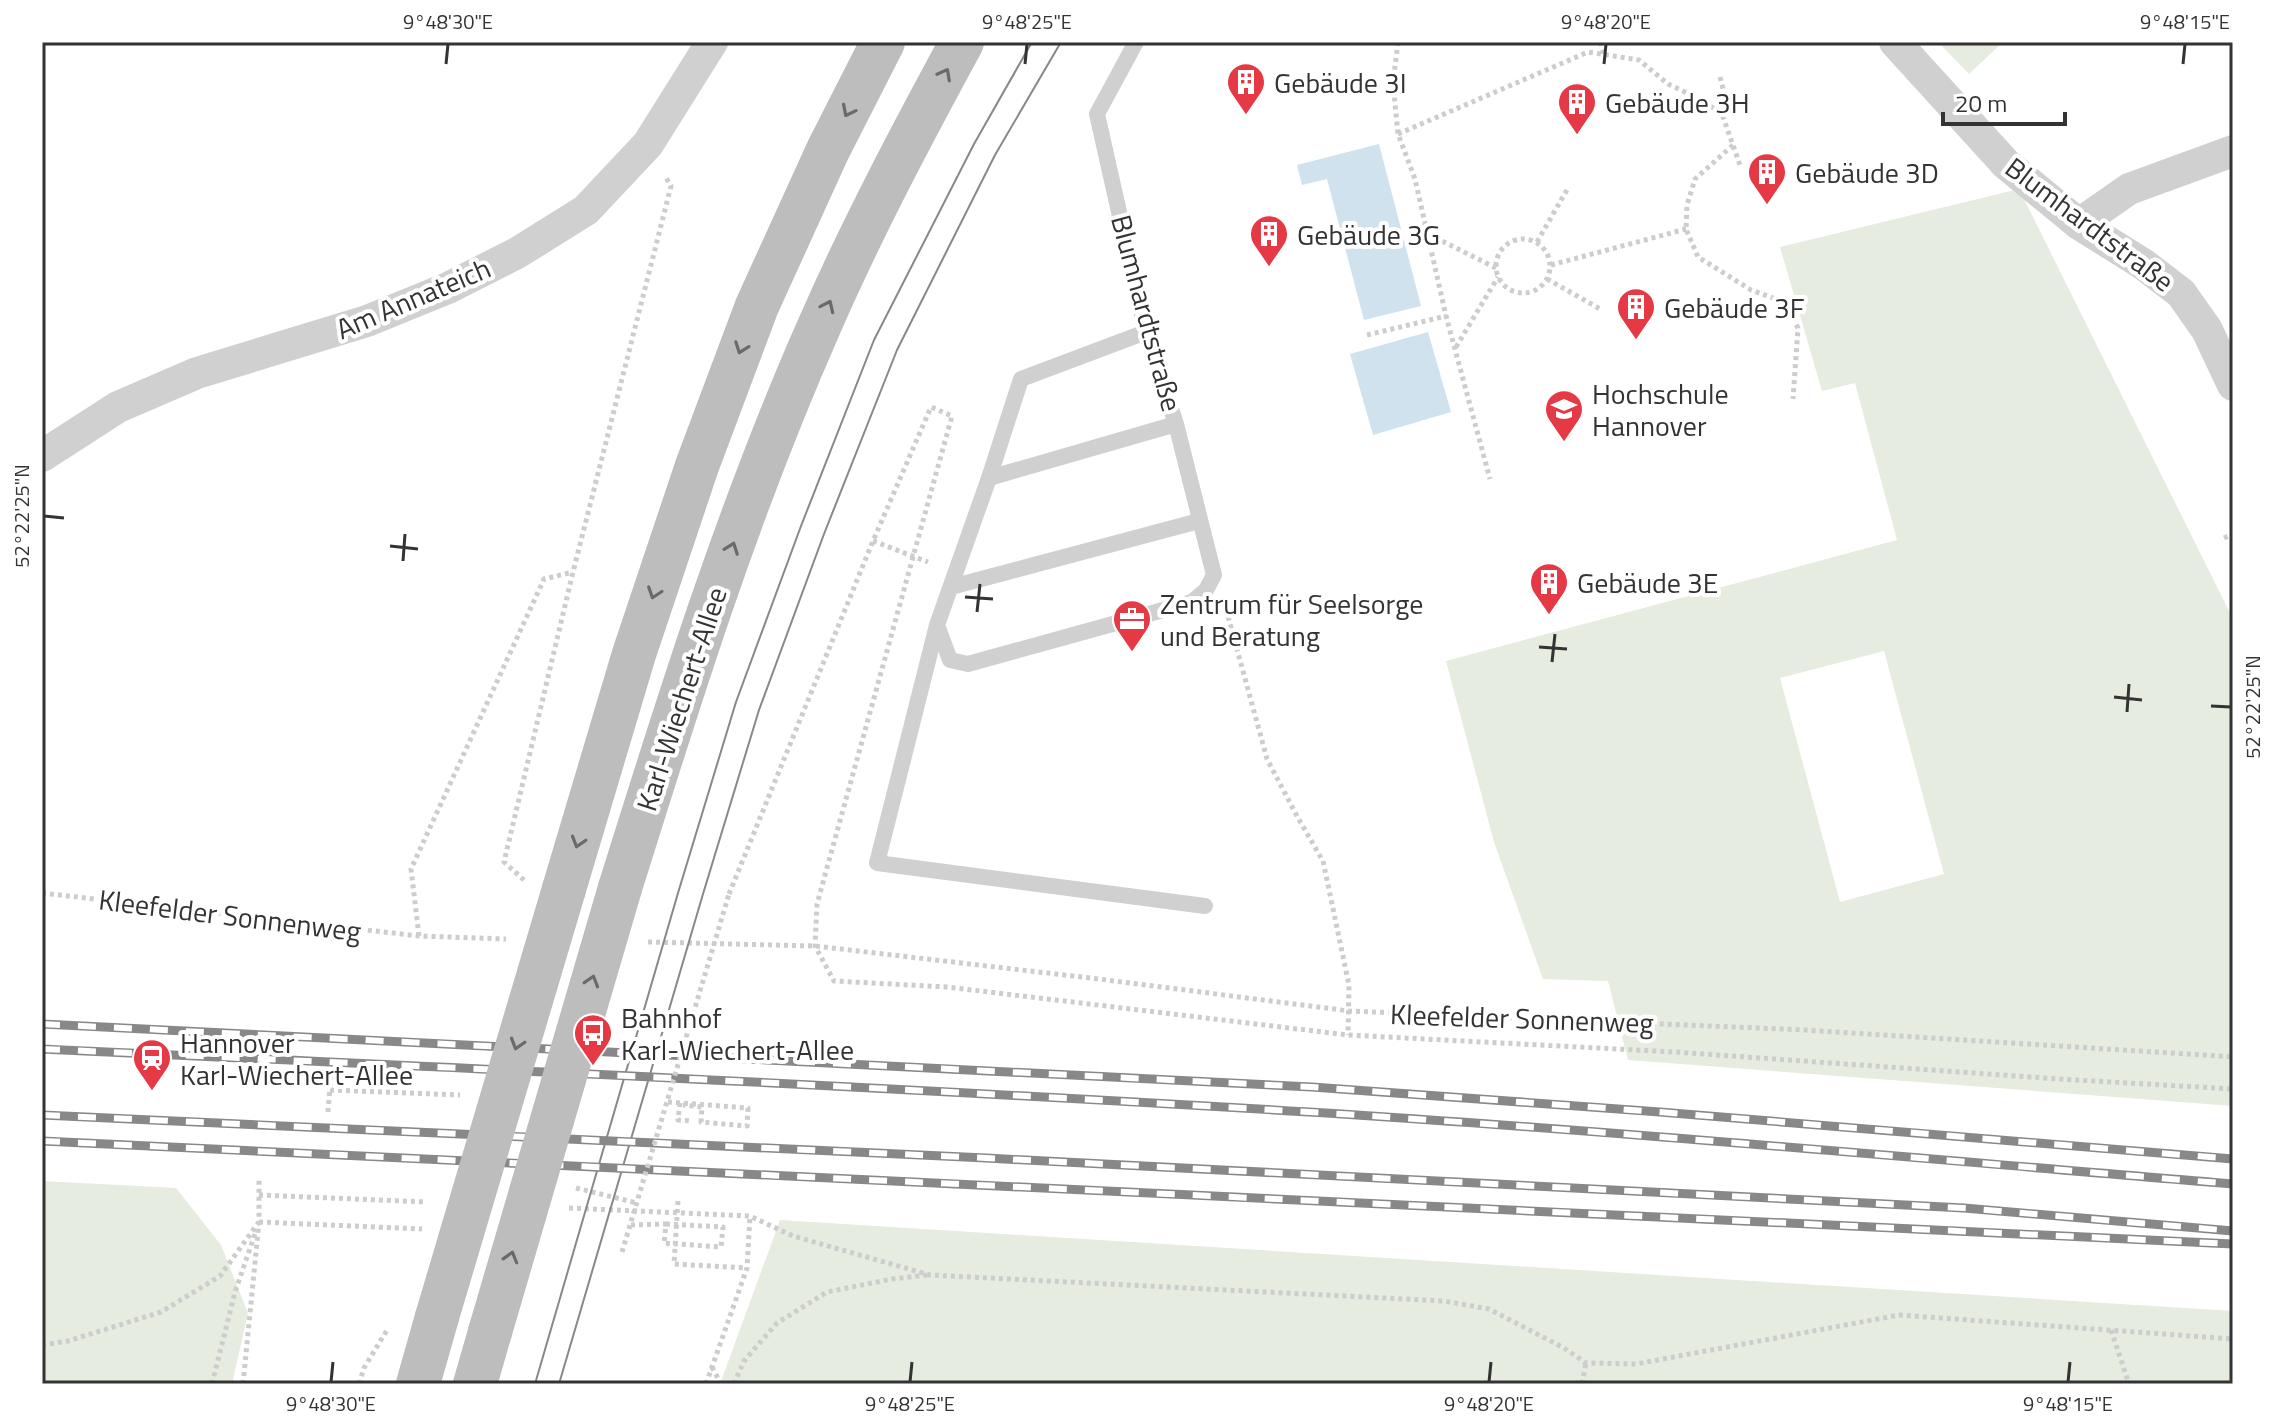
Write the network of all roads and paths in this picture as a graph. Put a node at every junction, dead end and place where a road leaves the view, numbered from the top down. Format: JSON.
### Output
{"nodes":[{"id":1,"x":712,"y":42,"type":"edge"},
{"id":2,"x":883,"y":42,"type":"edge"},
{"id":3,"x":962,"y":42,"type":"edge"},
{"id":4,"x":1136,"y":42,"type":"edge"},
{"id":5,"x":1398,"y":42,"type":"edge"},
{"id":6,"x":1600,"y":42,"type":"edge"},
{"id":7,"x":1895,"y":42,"type":"edge"},
{"id":8,"x":1604,"y":54,"type":"junction"},
{"id":9,"x":1720,"y":77,"type":"dead end"},
{"id":10,"x":1722,"y":114,"type":"junction"},
{"id":11,"x":1398,"y":134,"type":"junction"},
{"id":12,"x":648,"y":144,"type":"junction"},
{"id":13,"x":1733,"y":145,"type":"junction"},
{"id":14,"x":2233,"y":151,"type":"edge"},
{"id":15,"x":1741,"y":168,"type":"dead end"},
{"id":16,"x":1568,"y":188,"type":"dead end"},
{"id":17,"x":2079,"y":224,"type":"junction"},
{"id":18,"x":1686,"y":229,"type":"junction"},
{"id":19,"x":1428,"y":234,"type":"junction"},
{"id":20,"x":1537,"y":242,"type":"junction"},
{"id":21,"x":1551,"y":265,"type":"junction"},
{"id":22,"x":1497,"y":268,"type":"junction"},
{"id":23,"x":1499,"y":276,"type":"junction"},
{"id":24,"x":1547,"y":279,"type":"junction"},
{"id":25,"x":1602,"y":310,"type":"dead end"},
{"id":26,"x":1446,"y":316,"type":"junction"},
{"id":27,"x":1146,"y":332,"type":"junction"},
{"id":28,"x":1367,"y":335,"type":"dead end"},
{"id":29,"x":1455,"y":349,"type":"junction"},
{"id":30,"x":2233,"y":385,"type":"edge"},
{"id":31,"x":1793,"y":399,"type":"dead end"},
{"id":32,"x":1176,"y":424,"type":"junction"},
{"id":33,"x":42,"y":456,"type":"edge"},
{"id":34,"x":989,"y":478,"type":"junction"},
{"id":35,"x":1490,"y":479,"type":"dead end"},
{"id":36,"x":1199,"y":521,"type":"junction"},
{"id":37,"x":2233,"y":534,"type":"edge"},
{"id":38,"x":2224,"y":538,"type":"dead end"},
{"id":39,"x":873,"y":541,"type":"junction"},
{"id":40,"x":914,"y":557,"type":"junction"},
{"id":41,"x":573,"y":572,"type":"junction"},
{"id":42,"x":951,"y":587,"type":"junction"},
{"id":43,"x":1206,"y":590,"type":"junction"},
{"id":44,"x":937,"y":625,"type":"junction"},
{"id":45,"x":546,"y":886,"type":"junction"},
{"id":46,"x":42,"y":893,"type":"edge"},
{"id":47,"x":1205,"y":906,"type":"dead end"},
{"id":48,"x":815,"y":946,"type":"junction"},
{"id":49,"x":1349,"y":1011,"type":"junction"},
{"id":50,"x":1348,"y":1035,"type":"junction"},
{"id":51,"x":2233,"y":1057,"type":"edge"},
{"id":52,"x":331,"y":1074,"type":"dead end"},
{"id":53,"x":2233,"y":1089,"type":"edge"},
{"id":54,"x":330,"y":1090,"type":"junction"},
{"id":55,"x":465,"y":1096,"type":"dead end"},
{"id":56,"x":668,"y":1102,"type":"junction"},
{"id":57,"x":681,"y":1104,"type":"junction"},
{"id":58,"x":328,"y":1112,"type":"dead end"},
{"id":59,"x":692,"y":1121,"type":"dead end"},
{"id":60,"x":259,"y":1178,"type":"dead end"},
{"id":61,"x":563,"y":1186,"type":"dead end"},
{"id":62,"x":678,"y":1201,"type":"dead end"},
{"id":63,"x":637,"y":1203,"type":"junction"},
{"id":64,"x":678,"y":1212,"type":"junction"},
{"id":65,"x":750,"y":1216,"type":"junction"},
{"id":66,"x":259,"y":1222,"type":"junction"},
{"id":67,"x":666,"y":1224,"type":"junction"},
{"id":68,"x":631,"y":1225,"type":"junction"},
{"id":69,"x":425,"y":1229,"type":"dead end"},
{"id":70,"x":675,"y":1244,"type":"junction"},
{"id":71,"x":622,"y":1252,"type":"dead end"},
{"id":72,"x":747,"y":1268,"type":"junction"},
{"id":73,"x":930,"y":1275,"type":"junction"},
{"id":74,"x":391,"y":1324,"type":"dead end"},
{"id":75,"x":2111,"y":1330,"type":"junction"},
{"id":76,"x":2233,"y":1339,"type":"edge"},
{"id":77,"x":42,"y":1345,"type":"edge"},
{"id":78,"x":1586,"y":1363,"type":"junction"},
{"id":79,"x":712,"y":1366,"type":"junction"},
{"id":80,"x":212,"y":1384,"type":"edge"},
{"id":81,"x":243,"y":1384,"type":"edge"},
{"id":82,"x":359,"y":1384,"type":"edge"},
{"id":83,"x":418,"y":1384,"type":"edge"},
{"id":84,"x":475,"y":1384,"type":"edge"},
{"id":85,"x":706,"y":1384,"type":"edge"},
{"id":86,"x":721,"y":1384,"type":"edge"},
{"id":87,"x":734,"y":1384,"type":"edge"},
{"id":88,"x":1582,"y":1384,"type":"edge"},
{"id":89,"x":2129,"y":1384,"type":"edge"}],
"edges":[{"from":1,"to":12,"type":"street","name":"Am Annateich"},
{"from":2,"to":45,"type":"main road","name":"Karl-Wiechert-Allee","one_way":true},
{"from":84,"to":3,"type":"main road","name":"Karl-Wiechert-Allee","one_way":true,"bridge":true},
{"from":4,"to":27,"type":"lane","name":"Blumhardtstraße"},
{"from":5,"to":11,"type":"path"},
{"from":6,"to":8,"type":"path"},
{"from":7,"to":17,"type":"street","name":"Blumhardtstraße"},
{"from":8,"to":10,"type":"path"},
{"from":8,"to":11,"type":"path"},
{"from":9,"to":10,"type":"path"},
{"from":10,"to":13,"type":"path"},
{"from":11,"to":19,"type":"path"},
{"from":12,"to":33,"type":"street","name":"Am Annateich"},
{"from":12,"to":41,"type":"path"},
{"from":13,"to":15,"type":"path"},
{"from":13,"to":18,"type":"path"},
{"from":14,"to":17,"type":"street"},
{"from":16,"to":20,"type":"path"},
{"from":17,"to":30,"type":"street","name":"Blumhardtstraße"},
{"from":18,"to":21,"type":"path"},
{"from":18,"to":31,"type":"path"},
{"from":19,"to":22,"type":"path"},
{"from":19,"to":26,"type":"path"},
{"from":20,"to":21,"type":"path"},
{"from":20,"to":22,"type":"path"},
{"from":21,"to":24,"type":"path"},
{"from":22,"to":23,"type":"path"},
{"from":23,"to":24,"type":"path"},
{"from":23,"to":29,"type":"path"},
{"from":24,"to":25,"type":"path"},
{"from":26,"to":28,"type":"path"},
{"from":26,"to":29,"type":"path"},
{"from":27,"to":32,"type":"lane","name":"Blumhardtstraße"},
{"from":27,"to":34,"type":"lane"},
{"from":29,"to":35,"type":"path"},
{"from":32,"to":34,"type":"lane"},
{"from":32,"to":36,"type":"lane","name":"Blumhardtstraße"},
{"from":34,"to":42,"type":"lane"},
{"from":36,"to":42,"type":"lane"},
{"from":36,"to":43,"type":"lane","name":"Blumhardtstraße"},
{"from":37,"to":38,"type":"path"},
{"from":39,"to":40,"type":"path"},
{"from":39,"to":40,"type":"path"},
{"from":39,"to":56,"type":"path","bridge":true},
{"from":40,"to":48,"type":"path"},
{"from":41,"to":45,"type":"path"},
{"from":41,"to":46,"type":"path","name":"Kleefelder Sonnenweg"},
{"from":42,"to":44,"type":"lane"},
{"from":43,"to":44,"type":"lane"},
{"from":43,"to":49,"type":"path"},
{"from":44,"to":47,"type":"lane"},
{"from":45,"to":83,"type":"main road","name":"Karl-Wiechert-Allee","one_way":true,"bridge":true},
{"from":48,"to":49,"type":"path","name":"Kleefelder Sonnenweg"},
{"from":48,"to":50,"type":"path"},
{"from":49,"to":50,"type":"path"},
{"from":49,"to":51,"type":"path","name":"Kleefelder Sonnenweg"},
{"from":50,"to":53,"type":"path"},
{"from":52,"to":54,"type":"path"},
{"from":54,"to":55,"type":"path"},
{"from":54,"to":58,"type":"path"},
{"from":56,"to":57,"type":"path"},
{"from":56,"to":63,"type":"path","bridge":true},
{"from":57,"to":57,"type":"path"},
{"from":57,"to":59,"type":"path"},
{"from":60,"to":66,"type":"path"},
{"from":61,"to":63,"type":"path"},
{"from":62,"to":64,"type":"path"},
{"from":63,"to":68,"type":"path","bridge":true},
{"from":64,"to":65,"type":"path"},
{"from":64,"to":70,"type":"path"},
{"from":65,"to":72,"type":"path"},
{"from":65,"to":73,"type":"path"},
{"from":66,"to":69,"type":"path"},
{"from":66,"to":77,"type":"path"},
{"from":66,"to":80,"type":"path"},
{"from":66,"to":81,"type":"path"},
{"from":67,"to":68,"type":"path"},
{"from":67,"to":70,"type":"path"},
{"from":67,"to":70,"type":"path","bridge":true},
{"from":68,"to":71,"type":"path","bridge":true},
{"from":70,"to":72,"type":"path"},
{"from":72,"to":79,"type":"path"},
{"from":73,"to":78,"type":"path"},
{"from":73,"to":87,"type":"path"},
{"from":74,"to":82,"type":"path"},
{"from":75,"to":76,"type":"path"},
{"from":75,"to":78,"type":"path"},
{"from":75,"to":89,"type":"path"},
{"from":78,"to":88,"type":"path"},
{"from":79,"to":85,"type":"path"},
{"from":79,"to":86,"type":"path"}]}
